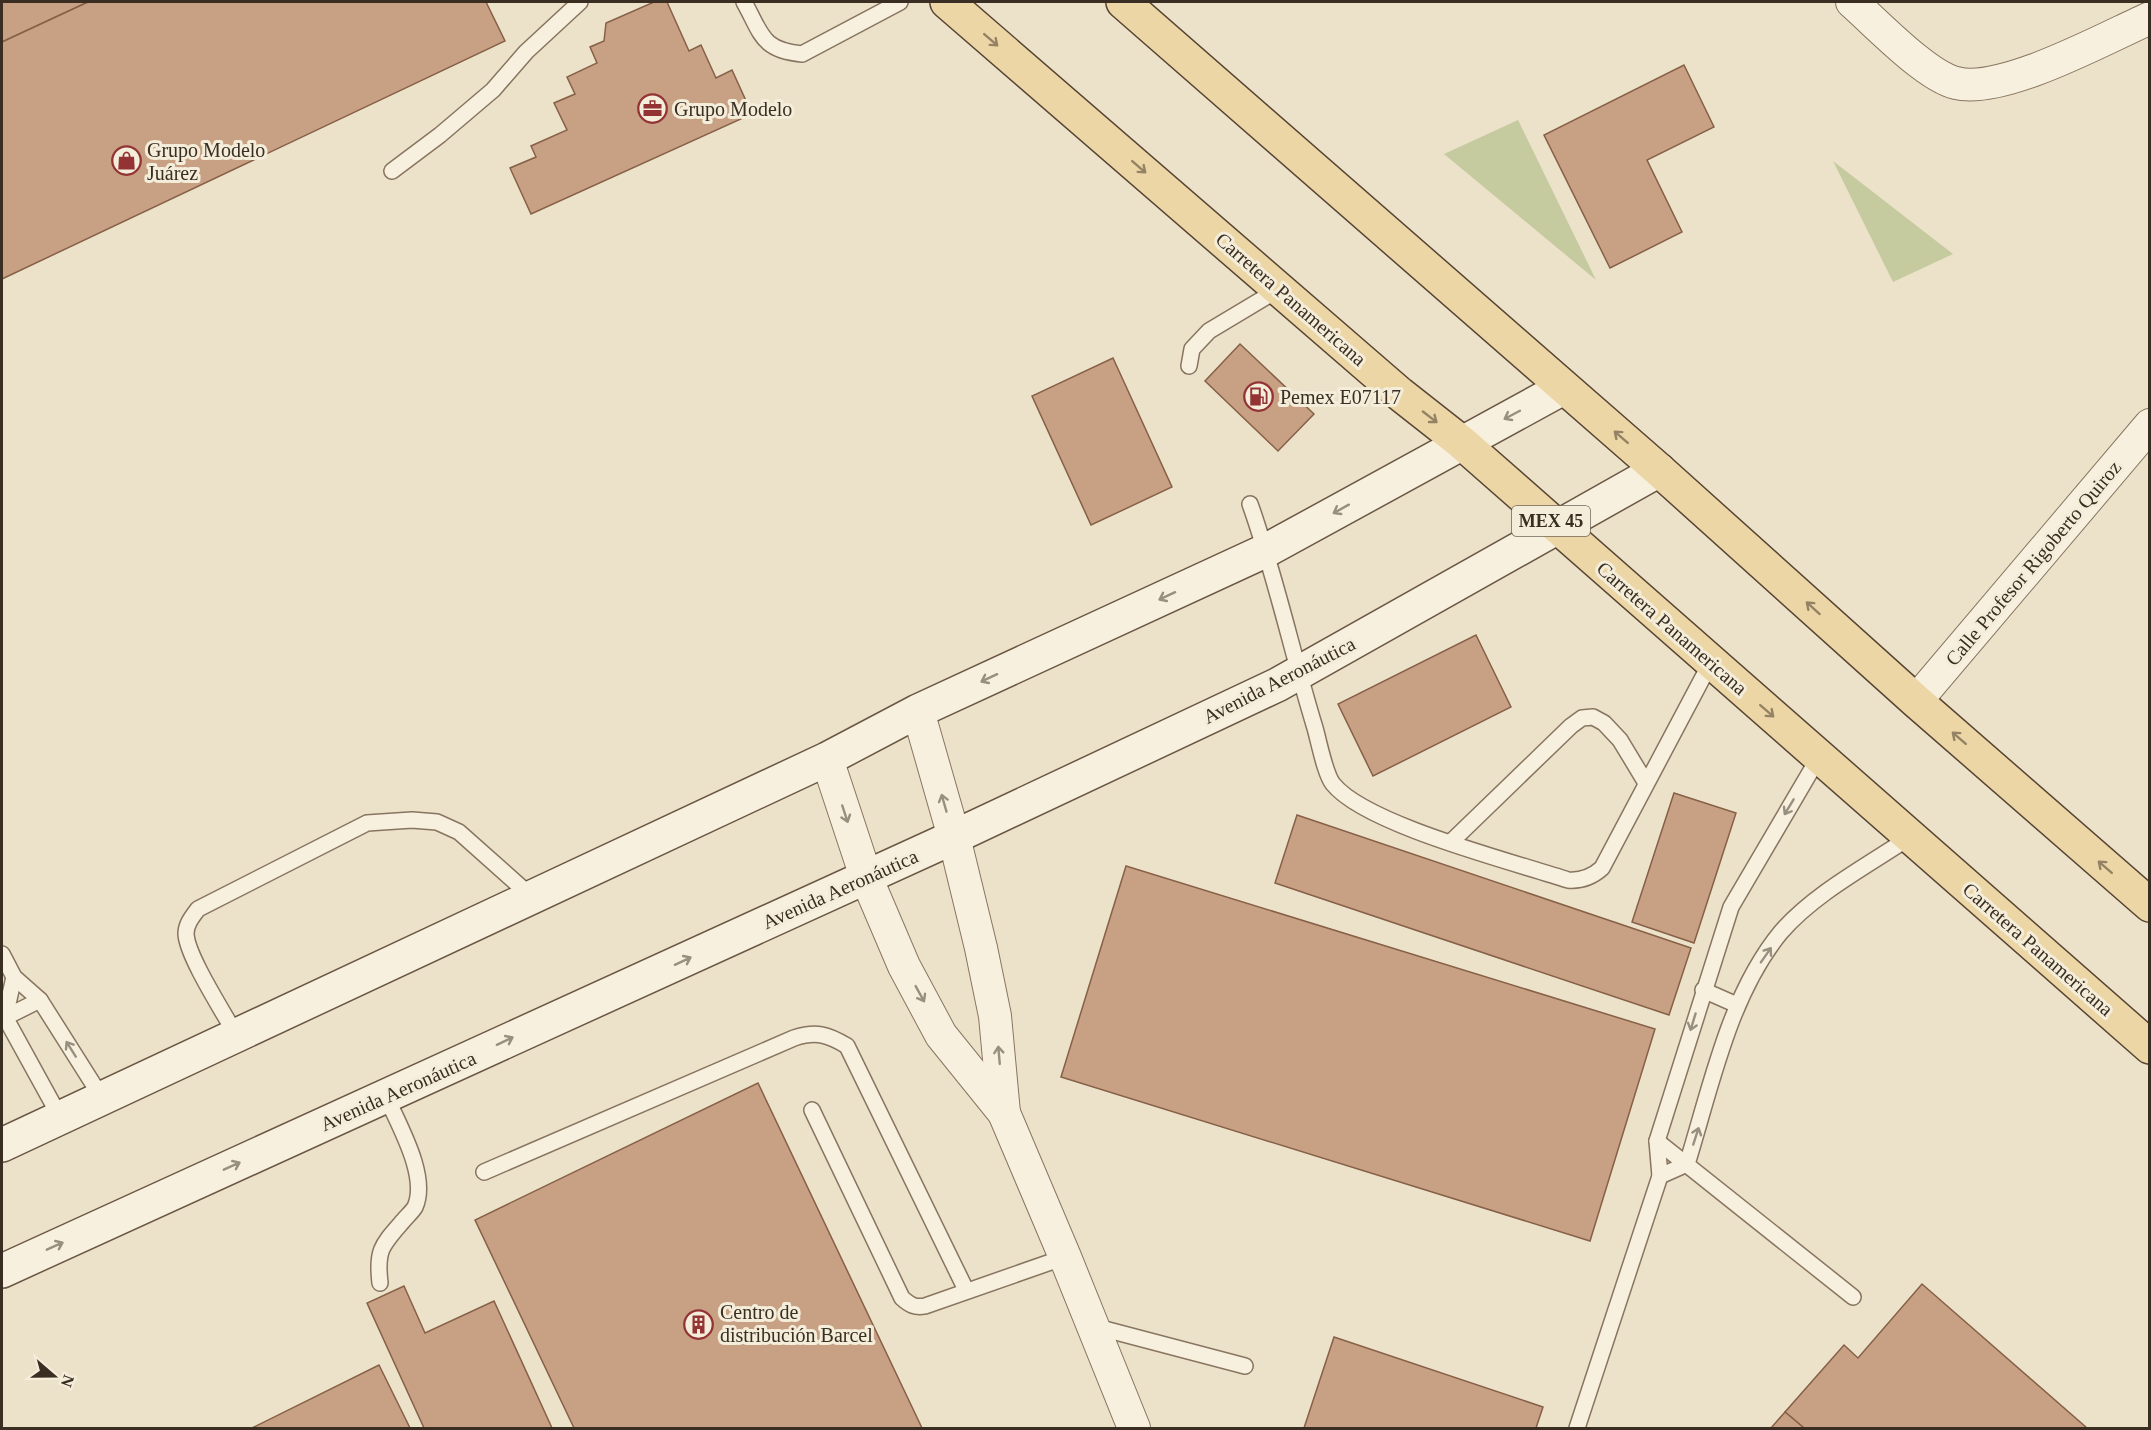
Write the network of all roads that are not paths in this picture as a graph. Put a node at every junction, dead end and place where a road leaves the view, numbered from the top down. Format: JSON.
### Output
{"nodes":[{"id":1,"x":580,"y":2,"type":"edge"},
{"id":2,"x":744,"y":2,"type":"edge"},
{"id":3,"x":900,"y":2,"type":"edge"},
{"id":4,"x":947,"y":2,"type":"edge"},
{"id":5,"x":1123,"y":2,"type":"edge"},
{"id":6,"x":1852,"y":2,"type":"edge"},
{"id":7,"x":2150,"y":18,"type":"edge"},
{"id":8,"x":392,"y":171,"type":"dead end"},
{"id":9,"x":1280,"y":289,"type":"junction"},
{"id":10,"x":1189,"y":366,"type":"dead end"},
{"id":11,"x":1563,"y":388,"type":"junction"},
{"id":12,"x":2150,"y":425,"type":"edge"},
{"id":13,"x":1461,"y":442,"type":"junction"},
{"id":14,"x":1659,"y":470,"type":"junction"},
{"id":15,"x":1250,"y":504,"type":"dead end"},
{"id":16,"x":1558,"y":528,"type":"junction"},
{"id":17,"x":1267,"y":550,"type":"junction"},
{"id":18,"x":1711,"y":662,"type":"junction"},
{"id":19,"x":1298,"y":673,"type":"junction"},
{"id":20,"x":1916,"y":701,"type":"junction"},
{"id":21,"x":918,"y":711,"type":"junction"},
{"id":22,"x":1819,"y":757,"type":"junction"},
{"id":23,"x":827,"y":759,"type":"junction"},
{"id":24,"x":1646,"y":783,"type":"junction"},
{"id":25,"x":954,"y":837,"type":"junction"},
{"id":26,"x":1910,"y":837,"type":"junction"},
{"id":27,"x":1451,"y":842,"type":"junction"},
{"id":28,"x":866,"y":877,"type":"junction"},
{"id":29,"x":532,"y":897,"type":"junction"},
{"id":30,"x":2150,"y":905,"type":"edge"},
{"id":31,"x":2,"y":954,"type":"edge"},
{"id":32,"x":14,"y":978,"type":"junction"},
{"id":33,"x":1703,"y":990,"type":"junction"},
{"id":34,"x":40,"y":1000,"type":"junction"},
{"id":35,"x":1737,"y":1005,"type":"junction"},
{"id":36,"x":3,"y":1018,"type":"edge"},
{"id":37,"x":236,"y":1035,"type":"junction"},
{"id":38,"x":2150,"y":1047,"type":"edge"},
{"id":39,"x":386,"y":1096,"type":"junction"},
{"id":40,"x":102,"y":1098,"type":"junction"},
{"id":41,"x":812,"y":1110,"type":"dead end"},
{"id":42,"x":1004,"y":1113,"type":"junction"},
{"id":43,"x":60,"y":1118,"type":"junction"},
{"id":44,"x":1657,"y":1141,"type":"junction"},
{"id":45,"x":2,"y":1145,"type":"edge"},
{"id":46,"x":1687,"y":1164,"type":"junction"},
{"id":47,"x":484,"y":1172,"type":"dead end"},
{"id":48,"x":1660,"y":1176,"type":"junction"},
{"id":49,"x":1065,"y":1257,"type":"junction"},
{"id":50,"x":2,"y":1271,"type":"edge"},
{"id":51,"x":380,"y":1283,"type":"dead end"},
{"id":52,"x":966,"y":1290,"type":"junction"},
{"id":53,"x":1853,"y":1297,"type":"dead end"},
{"id":54,"x":1093,"y":1326,"type":"junction"},
{"id":55,"x":1245,"y":1366,"type":"dead end"},
{"id":56,"x":1134,"y":1428,"type":"edge"},
{"id":57,"x":1577,"y":1428,"type":"edge"}],
"edges":[{"from":1,"to":8,"type":"lane"},
{"from":2,"to":3,"type":"lane"},
{"from":4,"to":9,"type":"main road","name":"Carretera Panamericana","number":"MEX 45","one_way":true},
{"from":5,"to":11,"type":"main road"},
{"from":6,"to":7,"type":"street"},
{"from":9,"to":10,"type":"lane"},
{"from":9,"to":13,"type":"main road","name":"Carretera Panamericana","number":"MEX 45","one_way":true},
{"from":11,"to":13,"type":"main road","one_way":true},
{"from":14,"to":11,"type":"main road","one_way":true},
{"from":12,"to":20,"type":"street","name":"Calle Profesor Rigoberto Quiroz"},
{"from":13,"to":16,"type":"main road","name":"Carretera Panamericana","number":"MEX 45"},
{"from":13,"to":17,"type":"main road","one_way":true},
{"from":14,"to":16,"type":"main road","name":"Avenida Aeronáutica"},
{"from":20,"to":14,"type":"main road","one_way":true},
{"from":15,"to":17,"type":"lane"},
{"from":16,"to":18,"type":"main road","name":"Carretera Panamericana","number":"MEX 45"},
{"from":16,"to":19,"type":"main road","name":"Avenida Aeronáutica"},
{"from":17,"to":19,"type":"lane"},
{"from":17,"to":21,"type":"main road","one_way":true},
{"from":18,"to":22,"type":"main road","name":"Carretera Panamericana","number":"MEX 45","one_way":true},
{"from":18,"to":24,"type":"lane"},
{"from":19,"to":25,"type":"main road","name":"Avenida Aeronáutica"},
{"from":19,"to":27,"type":"lane"},
{"from":30,"to":20,"type":"main road","one_way":true},
{"from":21,"to":23,"type":"main road"},
{"from":25,"to":21,"type":"street","one_way":true},
{"from":22,"to":26,"type":"main road","name":"Carretera Panamericana","number":"MEX 45"},
{"from":22,"to":33,"type":"lane","one_way":true},
{"from":23,"to":28,"type":"street","one_way":true},
{"from":23,"to":29,"type":"main road"},
{"from":24,"to":27,"type":"lane"},
{"from":24,"to":27,"type":"lane"},
{"from":25,"to":28,"type":"main road","name":"Avenida Aeronáutica"},
{"from":42,"to":25,"type":"street","one_way":true},
{"from":35,"to":26,"type":"lane","one_way":true},
{"from":26,"to":38,"type":"main road","name":"Carretera Panamericana","number":"MEX 45"},
{"from":39,"to":28,"type":"main road","name":"Avenida Aeronáutica","one_way":true},
{"from":28,"to":42,"type":"street","one_way":true},
{"from":29,"to":37,"type":"main road"},
{"from":29,"to":37,"type":"lane"},
{"from":31,"to":32,"type":"lane"},
{"from":32,"to":34,"type":"lane"},
{"from":32,"to":36,"type":"lane"},
{"from":33,"to":35,"type":"lane"},
{"from":33,"to":44,"type":"lane","one_way":true},
{"from":34,"to":36,"type":"lane"},
{"from":40,"to":34,"type":"lane","one_way":true},
{"from":46,"to":35,"type":"lane","one_way":true},
{"from":36,"to":43,"type":"lane"},
{"from":37,"to":40,"type":"main road"},
{"from":50,"to":39,"type":"main road","name":"Avenida Aeronáutica","one_way":true},
{"from":39,"to":51,"type":"lane"},
{"from":40,"to":43,"type":"main road"},
{"from":41,"to":52,"type":"lane"},
{"from":42,"to":49,"type":"street"},
{"from":43,"to":45,"type":"main road"},
{"from":44,"to":46,"type":"lane"},
{"from":44,"to":48,"type":"lane"},
{"from":46,"to":48,"type":"lane"},
{"from":46,"to":53,"type":"lane"},
{"from":47,"to":52,"type":"lane"},
{"from":48,"to":57,"type":"lane"},
{"from":49,"to":52,"type":"lane"},
{"from":49,"to":54,"type":"street"},
{"from":54,"to":55,"type":"lane"},
{"from":54,"to":56,"type":"street"}]}
